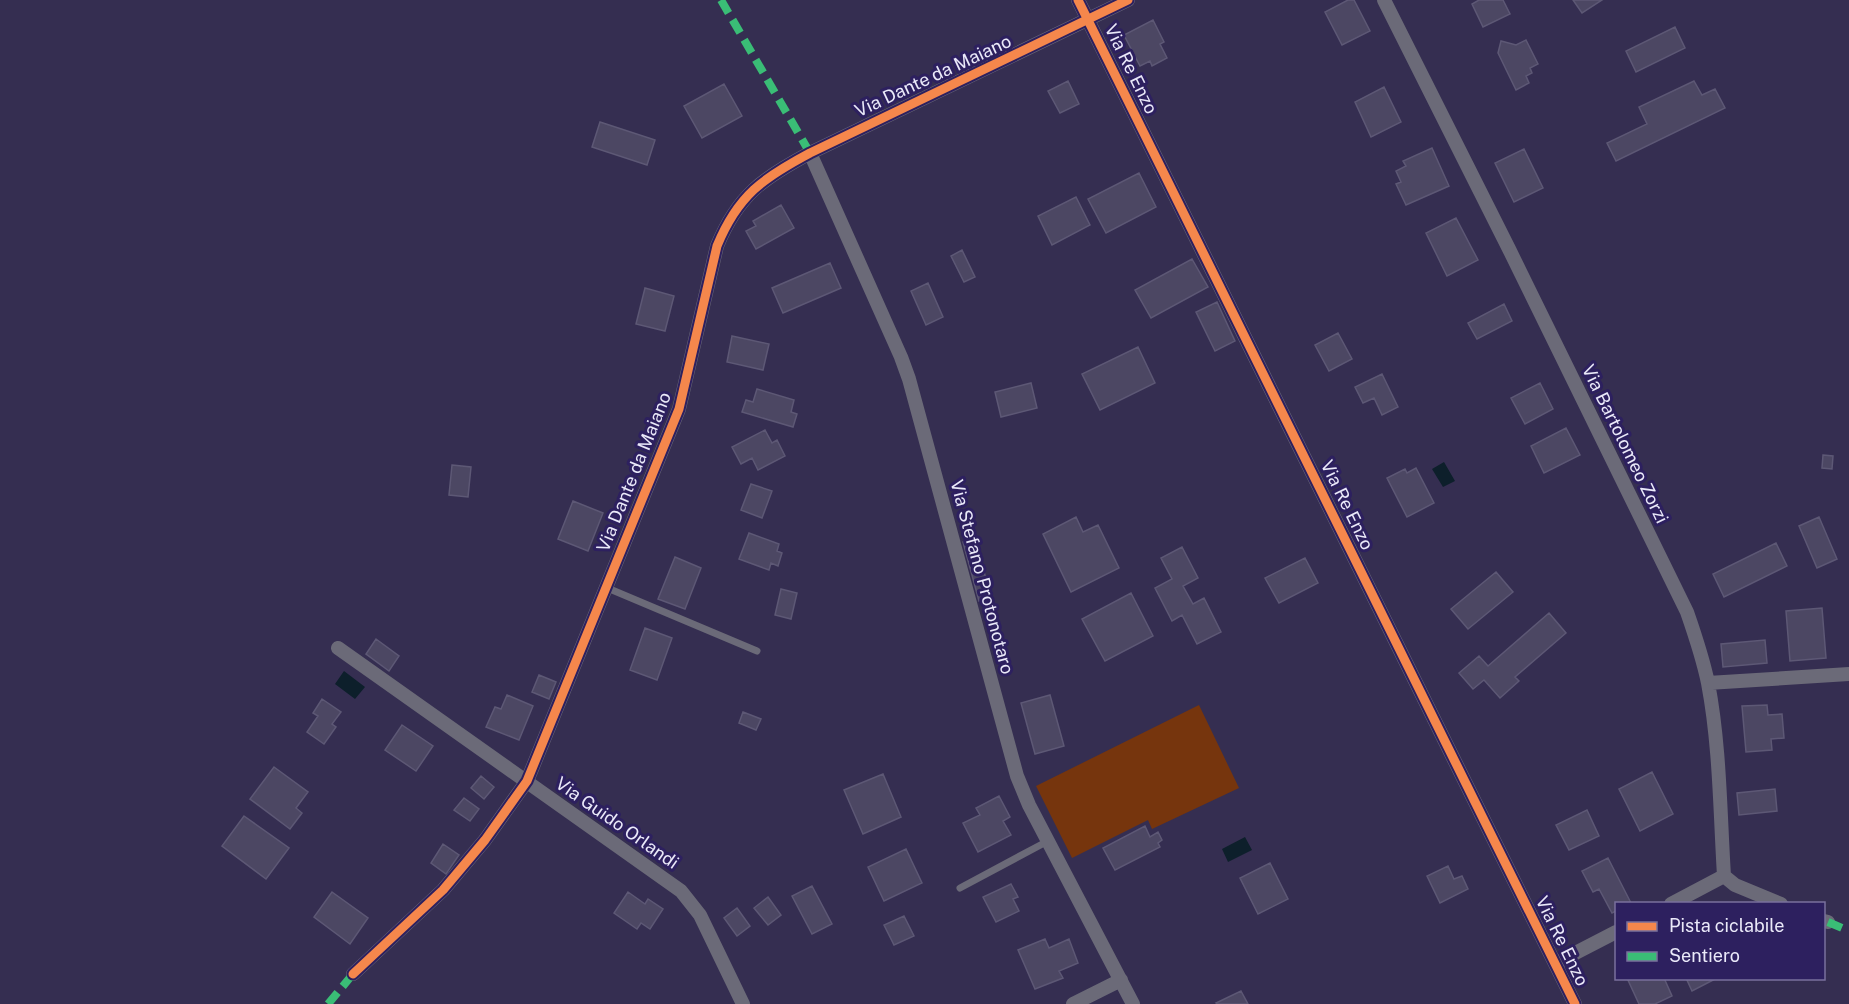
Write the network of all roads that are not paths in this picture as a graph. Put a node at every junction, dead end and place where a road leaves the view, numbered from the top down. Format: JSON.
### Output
{"nodes":[{"id":1,"x":1078,"y":0,"type":"edge"},
{"id":2,"x":1128,"y":0,"type":"edge"},
{"id":3,"x":1384,"y":0,"type":"edge"},
{"id":4,"x":1088,"y":21,"type":"junction"},
{"id":5,"x":810,"y":153,"type":"junction"},
{"id":6,"x":606,"y":587,"type":"junction"},
{"id":7,"x":338,"y":648,"type":"dead end"},
{"id":8,"x":757,"y":651,"type":"dead end"},
{"id":9,"x":1849,"y":674,"type":"edge"},
{"id":10,"x":1708,"y":683,"type":"junction"},
{"id":11,"x":527,"y":781,"type":"junction"},
{"id":12,"x":1048,"y":842,"type":"junction"},
{"id":13,"x":1724,"y":876,"type":"junction"},
{"id":14,"x":960,"y":888,"type":"dead end"},
{"id":15,"x":1673,"y":902,"type":"edge"},
{"id":16,"x":1778,"y":902,"type":"edge"},
{"id":17,"x":1615,"y":933,"type":"edge"},
{"id":18,"x":1556,"y":963,"type":"junction"},
{"id":19,"x":353,"y":974,"type":"dead end"},
{"id":20,"x":1121,"y":980,"type":"junction"},
{"id":21,"x":744,"y":1004,"type":"edge"},
{"id":22,"x":1073,"y":1004,"type":"edge"},
{"id":23,"x":1133,"y":1004,"type":"edge"},
{"id":24,"x":1575,"y":1004,"type":"edge"}],
"edges":[{"from":1,"to":4,"type":"street","name":"Via Re Enzo"},
{"from":2,"to":4,"type":"street","name":"Via Dante da Maiano"},
{"from":3,"to":10,"type":"street","name":"Via Bartolomeo Zorzi"},
{"from":4,"to":5,"type":"street","name":"Via Dante da Maiano"},
{"from":4,"to":18,"type":"street","name":"Via Re Enzo"},
{"from":5,"to":6,"type":"street","name":"Via Dante da Maiano"},
{"from":5,"to":12,"type":"street","name":"Via Stefano Protonotaro"},
{"from":6,"to":8,"type":"lane"},
{"from":6,"to":11,"type":"street","name":"Via Dante da Maiano"},
{"from":7,"to":11,"type":"street","name":"Via Guido Orlandi"},
{"from":9,"to":10,"type":"street"},
{"from":10,"to":13,"type":"street","name":"Via Bartolomeo Zorzi"},
{"from":11,"to":19,"type":"street","name":"Via Dante da Maiano"},
{"from":11,"to":21,"type":"street","name":"Via Guido Orlandi"},
{"from":12,"to":14,"type":"lane"},
{"from":12,"to":20,"type":"street","name":"Via Stefano Protonotaro"},
{"from":13,"to":15,"type":"street"},
{"from":13,"to":16,"type":"street"},
{"from":17,"to":18,"type":"street"},
{"from":18,"to":24,"type":"street","name":"Via Re Enzo"},
{"from":20,"to":22,"type":"street"},
{"from":20,"to":23,"type":"street","name":"Via Stefano Protonotaro"}]}
